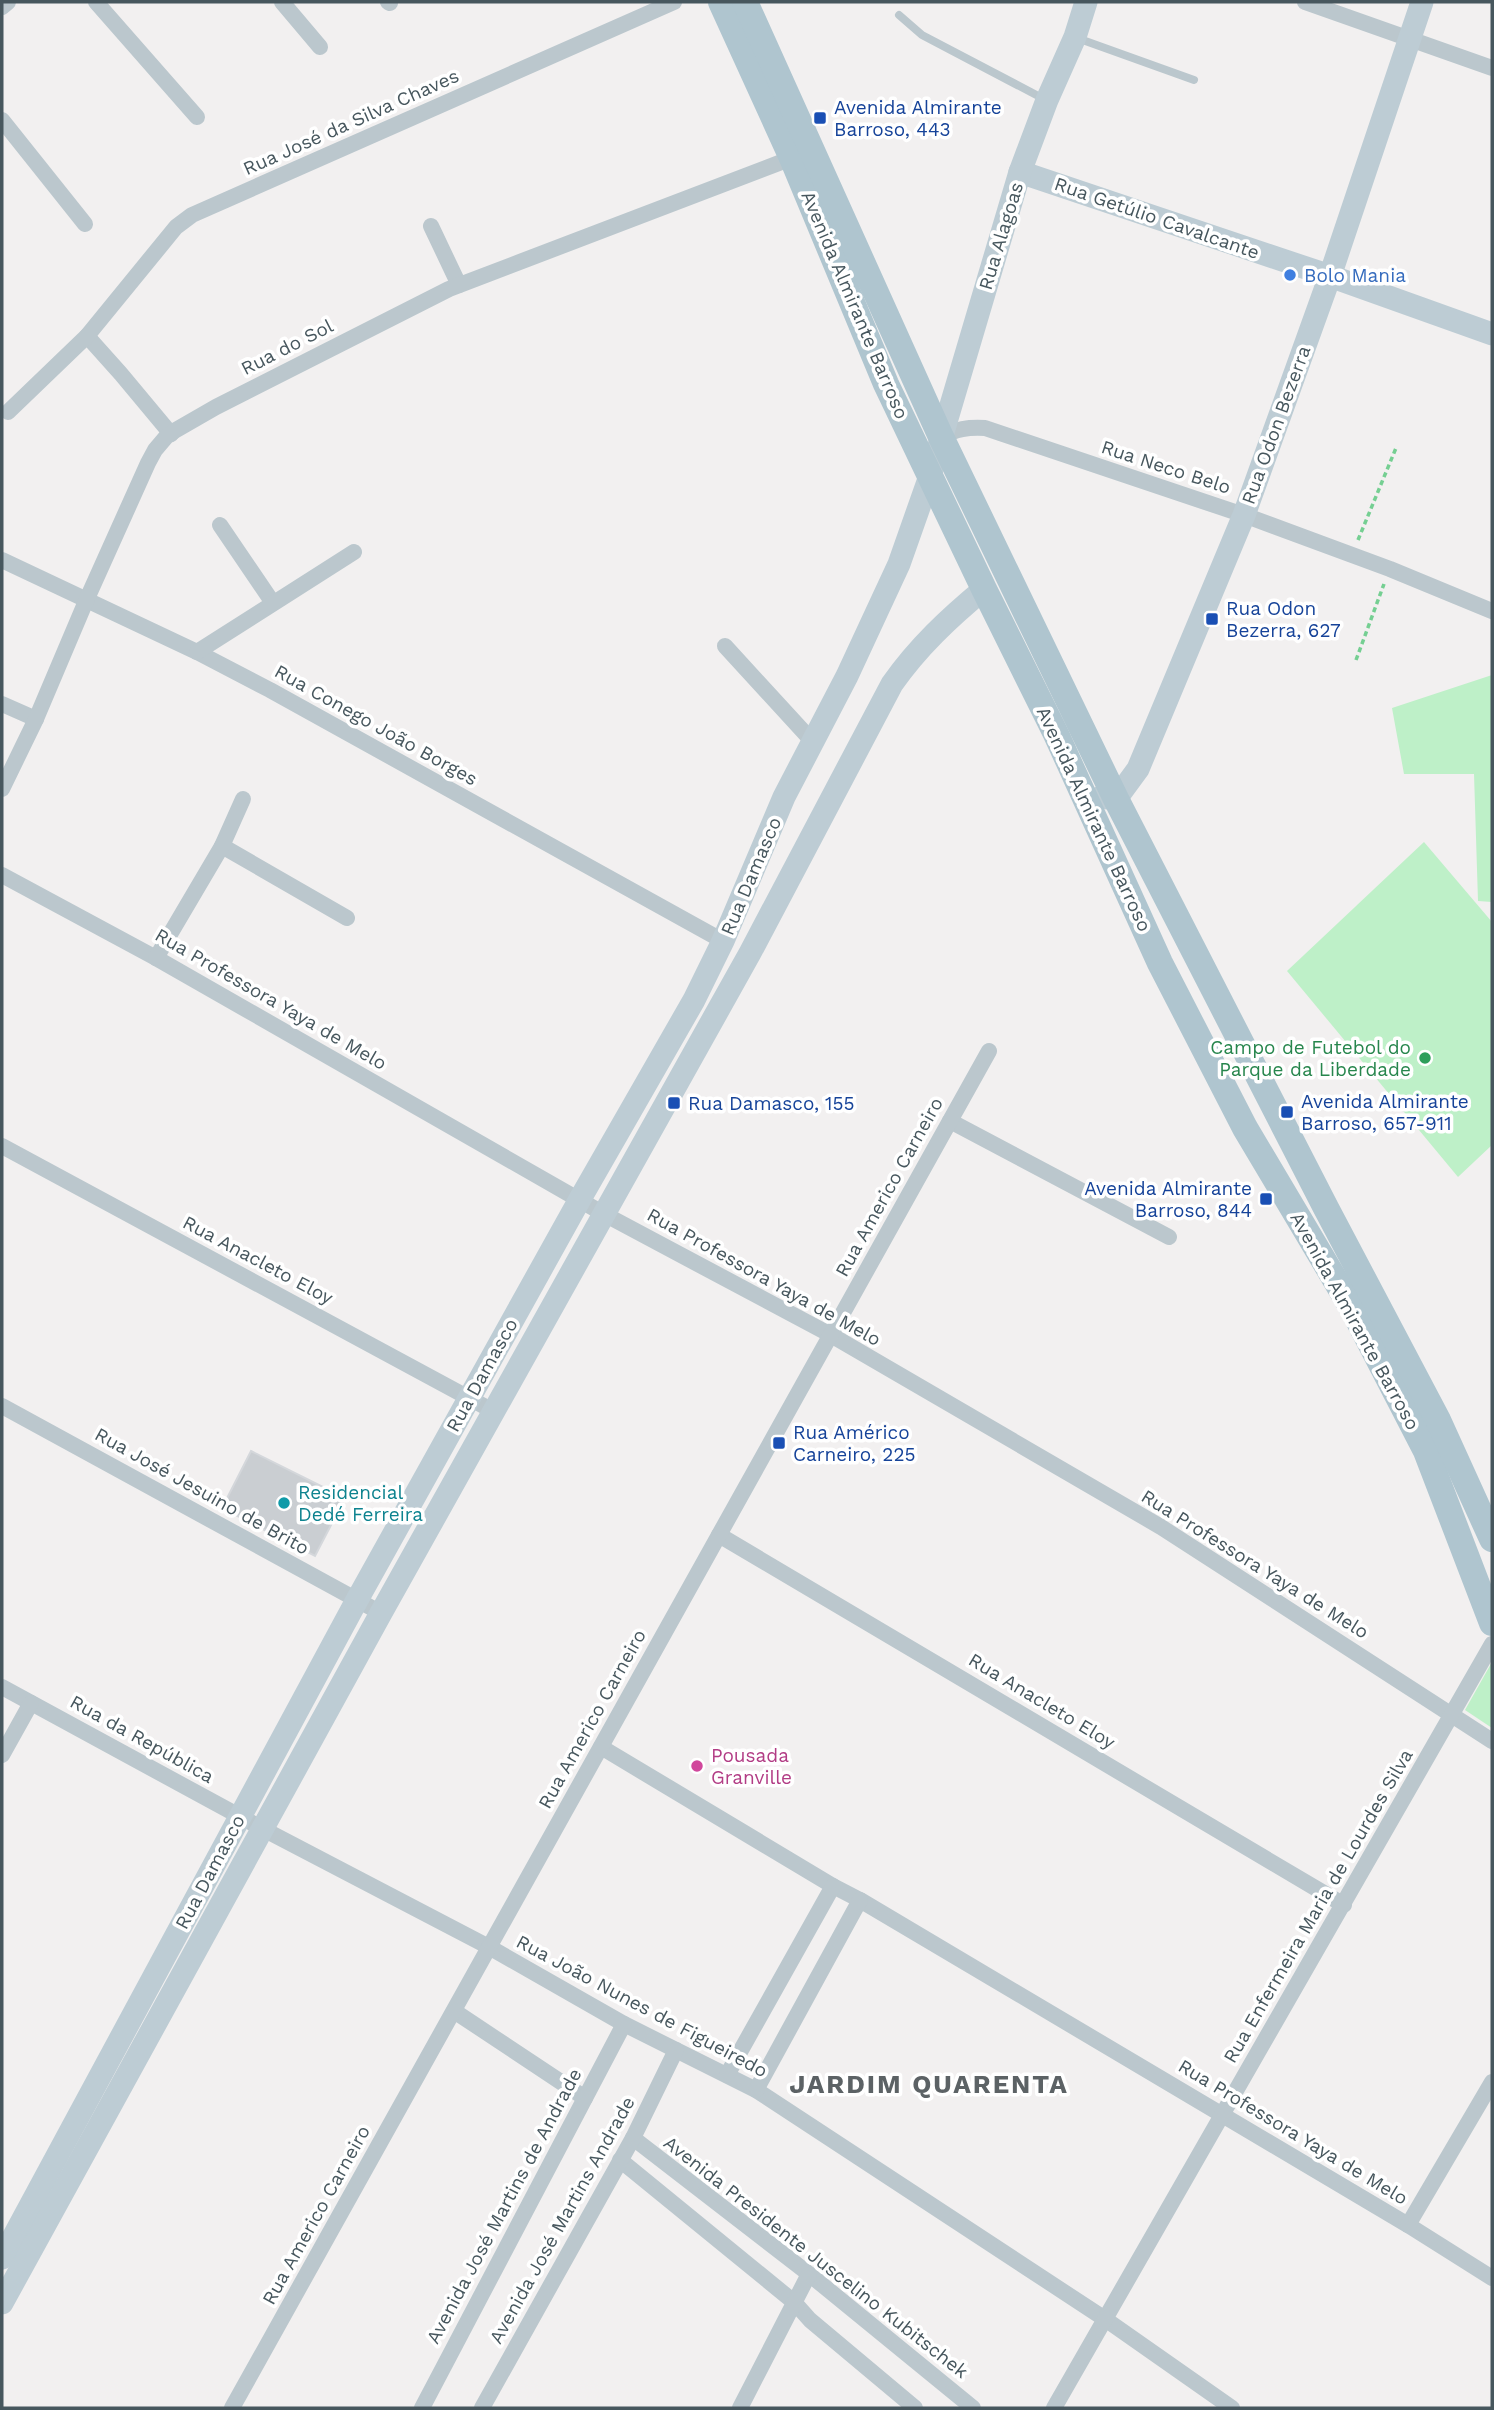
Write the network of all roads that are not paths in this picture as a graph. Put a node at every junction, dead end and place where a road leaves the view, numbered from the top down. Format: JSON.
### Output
{"nodes":[{"id":1,"x":8,"y":2,"type":"edge"},
{"id":2,"x":96,"y":2,"type":"edge"},
{"id":3,"x":282,"y":2,"type":"edge"},
{"id":4,"x":674,"y":2,"type":"edge"},
{"id":5,"x":721,"y":2,"type":"edge"},
{"id":6,"x":745,"y":2,"type":"edge"},
{"id":7,"x":1086,"y":2,"type":"edge"},
{"id":8,"x":1306,"y":2,"type":"edge"},
{"id":9,"x":1422,"y":2,"type":"edge"},
{"id":10,"x":2,"y":7,"type":"edge"},
{"id":11,"x":900,"y":15,"type":"dead end"},
{"id":12,"x":1075,"y":37,"type":"junction"},
{"id":13,"x":1410,"y":39,"type":"junction"},
{"id":14,"x":320,"y":47,"type":"dead end"},
{"id":15,"x":1492,"y":68,"type":"edge"},
{"id":16,"x":1194,"y":79,"type":"dead end"},
{"id":17,"x":1047,"y":100,"type":"junction"},
{"id":18,"x":197,"y":117,"type":"dead end"},
{"id":19,"x":2,"y":120,"type":"edge"},
{"id":20,"x":792,"y":159,"type":"junction"},
{"id":21,"x":1020,"y":172,"type":"junction"},
{"id":22,"x":85,"y":224,"type":"dead end"},
{"id":23,"x":431,"y":226,"type":"dead end"},
{"id":24,"x":1330,"y":276,"type":"junction"},
{"id":25,"x":459,"y":285,"type":"junction"},
{"id":26,"x":1492,"y":334,"type":"edge"},
{"id":27,"x":87,"y":336,"type":"junction"},
{"id":28,"x":8,"y":412,"type":"dead end"},
{"id":29,"x":171,"y":434,"type":"junction"},
{"id":30,"x":941,"y":436,"type":"junction"},
{"id":31,"x":930,"y":476,"type":"junction"},
{"id":32,"x":1244,"y":515,"type":"junction"},
{"id":33,"x":220,"y":525,"type":"dead end"},
{"id":34,"x":354,"y":552,"type":"dead end"},
{"id":35,"x":2,"y":560,"type":"edge"},
{"id":36,"x":984,"y":589,"type":"junction"},
{"id":37,"x":86,"y":601,"type":"junction"},
{"id":38,"x":273,"y":603,"type":"junction"},
{"id":39,"x":1492,"y":611,"type":"edge"},
{"id":40,"x":725,"y":646,"type":"dead end"},
{"id":41,"x":197,"y":652,"type":"junction"},
{"id":42,"x":2,"y":704,"type":"edge"},
{"id":43,"x":36,"y":719,"type":"junction"},
{"id":44,"x":813,"y":742,"type":"junction"},
{"id":45,"x":1079,"y":788,"type":"junction"},
{"id":46,"x":2,"y":789,"type":"edge"},
{"id":47,"x":243,"y":799,"type":"dead end"},
{"id":48,"x":1116,"y":799,"type":"junction"},
{"id":49,"x":222,"y":846,"type":"junction"},
{"id":50,"x":2,"y":875,"type":"edge"},
{"id":51,"x":347,"y":918,"type":"dead end"},
{"id":52,"x":723,"y":941,"type":"junction"},
{"id":53,"x":156,"y":958,"type":"junction"},
{"id":54,"x":989,"y":1051,"type":"dead end"},
{"id":55,"x":950,"y":1121,"type":"junction"},
{"id":56,"x":2,"y":1146,"type":"edge"},
{"id":57,"x":580,"y":1199,"type":"junction"},
{"id":58,"x":604,"y":1214,"type":"junction"},
{"id":59,"x":1169,"y":1237,"type":"dead end"},
{"id":60,"x":831,"y":1335,"type":"junction"},
{"id":61,"x":470,"y":1398,"type":"junction"},
{"id":62,"x":2,"y":1406,"type":"edge"},
{"id":63,"x":493,"y":1411,"type":"junction"},
{"id":64,"x":719,"y":1535,"type":"junction"},
{"id":65,"x":1492,"y":1539,"type":"edge"},
{"id":66,"x":357,"y":1600,"type":"junction"},
{"id":67,"x":381,"y":1613,"type":"junction"},
{"id":68,"x":1492,"y":1623,"type":"edge"},
{"id":69,"x":1492,"y":1644,"type":"edge"},
{"id":70,"x":2,"y":1687,"type":"edge"},
{"id":71,"x":31,"y":1703,"type":"junction"},
{"id":72,"x":1451,"y":1714,"type":"junction"},
{"id":73,"x":1492,"y":1741,"type":"edge"},
{"id":74,"x":601,"y":1747,"type":"junction"},
{"id":75,"x":2,"y":1755,"type":"edge"},
{"id":76,"x":240,"y":1816,"type":"junction"},
{"id":77,"x":263,"y":1829,"type":"junction"},
{"id":78,"x":833,"y":1886,"type":"junction"},
{"id":79,"x":860,"y":1900,"type":"junction"},
{"id":80,"x":1344,"y":1905,"type":"junction"},
{"id":81,"x":489,"y":1947,"type":"junction"},
{"id":82,"x":454,"y":2011,"type":"junction"},
{"id":83,"x":624,"y":2024,"type":"junction"},
{"id":84,"x":676,"y":2050,"type":"junction"},
{"id":85,"x":727,"y":2075,"type":"junction"},
{"id":86,"x":1492,"y":2082,"type":"edge"},
{"id":87,"x":756,"y":2090,"type":"junction"},
{"id":88,"x":585,"y":2098,"type":"junction"},
{"id":89,"x":1223,"y":2115,"type":"junction"},
{"id":90,"x":632,"y":2138,"type":"junction"},
{"id":91,"x":620,"y":2160,"type":"junction"},
{"id":92,"x":1408,"y":2225,"type":"junction"},
{"id":93,"x":2,"y":2258,"type":"edge"},
{"id":94,"x":809,"y":2274,"type":"junction"},
{"id":95,"x":8,"y":2275,"type":"edge"},
{"id":96,"x":1492,"y":2278,"type":"edge"},
{"id":97,"x":794,"y":2302,"type":"junction"},
{"id":98,"x":2,"y":2303,"type":"edge"},
{"id":99,"x":1105,"y":2319,"type":"junction"},
{"id":100,"x":232,"y":2408,"type":"edge"},
{"id":101,"x":422,"y":2408,"type":"edge"},
{"id":102,"x":482,"y":2408,"type":"edge"},
{"id":103,"x":740,"y":2408,"type":"edge"},
{"id":104,"x":915,"y":2408,"type":"edge"},
{"id":105,"x":973,"y":2408,"type":"edge"},
{"id":106,"x":1054,"y":2408,"type":"edge"},
{"id":107,"x":1232,"y":2408,"type":"edge"}],
"edges":[{"from":1,"to":10,"type":"street"},
{"from":2,"to":18,"type":"street"},
{"from":3,"to":14,"type":"street"},
{"from":4,"to":27,"type":"street","name":"Rua José da Silva Chaves"},
{"from":5,"to":20,"type":"main road","name":"Avenida Almirante Barroso"},
{"from":6,"to":30,"type":"main road","name":"Avenida Almirante Barroso"},
{"from":7,"to":12,"type":"street","name":"Rua Alagoas"},
{"from":8,"to":13,"type":"street"},
{"from":9,"to":13,"type":"street","name":"Rua Odon Bezerra"},
{"from":11,"to":17,"type":"lane"},
{"from":12,"to":16,"type":"lane"},
{"from":12,"to":17,"type":"street","name":"Rua Alagoas"},
{"from":13,"to":15,"type":"street"},
{"from":13,"to":24,"type":"street","name":"Rua Odon Bezerra"},
{"from":17,"to":21,"type":"street","name":"Rua Alagoas"},
{"from":19,"to":22,"type":"street"},
{"from":20,"to":25,"type":"street","name":"Rua do Sol"},
{"from":20,"to":31,"type":"main road","name":"Avenida Almirante Barroso"},
{"from":21,"to":24,"type":"street","name":"Rua Getúlio Cavalcante"},
{"from":21,"to":30,"type":"street","name":"Rua Alagoas"},
{"from":23,"to":25,"type":"street"},
{"from":24,"to":26,"type":"street","name":"Rua Getúlio Cavalcante"},
{"from":24,"to":32,"type":"street","name":"Rua Odon Bezerra"},
{"from":25,"to":29,"type":"street","name":"Rua do Sol"},
{"from":27,"to":28,"type":"street","name":"Rua José da Silva Chaves"},
{"from":27,"to":29,"type":"street"},
{"from":29,"to":37,"type":"street","name":"Rua do Sol"},
{"from":30,"to":31,"type":"street","name":"Rua Alagoas"},
{"from":30,"to":32,"type":"street","name":"Rua Neco Belo"},
{"from":30,"to":48,"type":"main road","name":"Avenida Almirante Barroso"},
{"from":31,"to":36,"type":"main road","name":"Avenida Almirante Barroso"},
{"from":31,"to":44,"type":"street","name":"Rua Damasco"},
{"from":32,"to":39,"type":"street","name":"Rua Neco Belo"},
{"from":32,"to":48,"type":"street","name":"Rua Odon Bezerra"},
{"from":33,"to":38,"type":"street"},
{"from":34,"to":38,"type":"street"},
{"from":35,"to":37,"type":"street","name":"Rua Conego João Borges"},
{"from":36,"to":45,"type":"main road","name":"Avenida Almirante Barroso"},
{"from":36,"to":58,"type":"street","name":"Rua Damasco"},
{"from":37,"to":41,"type":"street","name":"Rua Conego João Borges"},
{"from":37,"to":43,"type":"street","name":"Rua do Sol"},
{"from":38,"to":41,"type":"street"},
{"from":40,"to":44,"type":"street"},
{"from":41,"to":52,"type":"street","name":"Rua Conego João Borges"},
{"from":42,"to":43,"type":"street"},
{"from":43,"to":46,"type":"street","name":"Rua do Sol"},
{"from":44,"to":52,"type":"street","name":"Rua Damasco"},
{"from":45,"to":48,"type":"street"},
{"from":45,"to":68,"type":"main road","name":"Avenida Almirante Barroso"},
{"from":47,"to":49,"type":"street"},
{"from":48,"to":65,"type":"main road","name":"Avenida Almirante Barroso"},
{"from":49,"to":51,"type":"street"},
{"from":49,"to":53,"type":"street"},
{"from":50,"to":53,"type":"street","name":"Rua Professora Yaya de Melo"},
{"from":52,"to":57,"type":"street","name":"Rua Damasco"},
{"from":53,"to":57,"type":"street","name":"Rua Professora Yaya de Melo"},
{"from":54,"to":55,"type":"street","name":"Rua Americo Carneiro"},
{"from":55,"to":59,"type":"street"},
{"from":55,"to":60,"type":"street","name":"Rua Americo Carneiro"},
{"from":56,"to":61,"type":"street","name":"Rua Anacleto Eloy"},
{"from":57,"to":58,"type":"street","name":"Rua Professora Yaya de Melo"},
{"from":57,"to":61,"type":"street","name":"Rua Damasco"},
{"from":58,"to":60,"type":"street","name":"Rua Professora Yaya de Melo"},
{"from":58,"to":63,"type":"street","name":"Rua Damasco"},
{"from":60,"to":64,"type":"street","name":"Rua Americo Carneiro"},
{"from":60,"to":72,"type":"street","name":"Rua Professora Yaya de Melo"},
{"from":61,"to":63,"type":"street","name":"Rua Anacleto Eloy"},
{"from":61,"to":66,"type":"street","name":"Rua Damasco"},
{"from":62,"to":66,"type":"street","name":"Rua José Jesuino de Brito"},
{"from":63,"to":67,"type":"street","name":"Rua Damasco"},
{"from":64,"to":74,"type":"street","name":"Rua Americo Carneiro"},
{"from":64,"to":80,"type":"street","name":"Rua Anacleto Eloy"},
{"from":66,"to":67,"type":"street","name":"Rua José Jesuino de Brito"},
{"from":66,"to":76,"type":"street","name":"Rua Damasco"},
{"from":67,"to":77,"type":"street","name":"Rua Damasco"},
{"from":69,"to":72,"type":"street","name":"Rua Enfermeira Maria de Lourdes Silva"},
{"from":70,"to":71,"type":"street","name":"Rua da República"},
{"from":71,"to":75,"type":"street"},
{"from":71,"to":76,"type":"street","name":"Rua da República"},
{"from":72,"to":73,"type":"street","name":"Rua Professora Yaya de Melo"},
{"from":72,"to":80,"type":"street","name":"Rua Enfermeira Maria de Lourdes Silva"},
{"from":74,"to":78,"type":"street","name":"Rua Professora Yaya de Melo"},
{"from":74,"to":81,"type":"street","name":"Rua Americo Carneiro"},
{"from":76,"to":77,"type":"street","name":"Rua da República"},
{"from":76,"to":93,"type":"street","name":"Rua Damasco"},
{"from":77,"to":81,"type":"street","name":"Rua João Nunes de Figueiredo"},
{"from":77,"to":95,"type":"street","name":"Rua Damasco"},
{"from":78,"to":79,"type":"street","name":"Rua Professora Yaya de Melo"},
{"from":78,"to":85,"type":"street"},
{"from":79,"to":87,"type":"street"},
{"from":79,"to":89,"type":"street","name":"Rua Professora Yaya de Melo"},
{"from":80,"to":89,"type":"street","name":"Rua Enfermeira Maria de Lourdes Silva"},
{"from":81,"to":82,"type":"street","name":"Rua Americo Carneiro"},
{"from":81,"to":83,"type":"street","name":"Rua João Nunes de Figueiredo"},
{"from":82,"to":88,"type":"street"},
{"from":82,"to":100,"type":"street","name":"Rua Americo Carneiro"},
{"from":83,"to":84,"type":"street","name":"Rua João Nunes de Figueiredo"},
{"from":83,"to":88,"type":"street","name":"Avenida José Martins de Andrade"},
{"from":84,"to":85,"type":"street","name":"Rua João Nunes de Figueiredo"},
{"from":84,"to":90,"type":"street","name":"Avenida José Martins Andrade"},
{"from":85,"to":87,"type":"street","name":"Rua João Nunes de Figueiredo"},
{"from":86,"to":92,"type":"street"},
{"from":87,"to":99,"type":"street","name":"Rua João Nunes de Figueiredo"},
{"from":88,"to":101,"type":"street","name":"Avenida José Martins de Andrade"},
{"from":89,"to":92,"type":"street","name":"Rua Professora Yaya de Melo"},
{"from":89,"to":99,"type":"street","name":"Rua Enfermeira Maria de Lourdes Silva"},
{"from":90,"to":91,"type":"street","name":"Avenida José Martins Andrade"},
{"from":90,"to":94,"type":"street","name":"Avenida Presidente Juscelino Kubitschek"},
{"from":91,"to":97,"type":"street"},
{"from":91,"to":102,"type":"street","name":"Avenida José Martins Andrade"},
{"from":92,"to":96,"type":"street","name":"Rua Professora Yaya de Melo"},
{"from":94,"to":97,"type":"street"},
{"from":94,"to":105,"type":"street","name":"Avenida Presidente Juscelino Kubitschek"},
{"from":95,"to":98,"type":"street","name":"Rua Damasco"},
{"from":97,"to":103,"type":"street"},
{"from":97,"to":104,"type":"street"},
{"from":99,"to":106,"type":"street","name":"Rua Enfermeira Maria de Lourdes Silva"},
{"from":99,"to":107,"type":"street","name":"Rua João Nunes de Figueiredo"}]}
